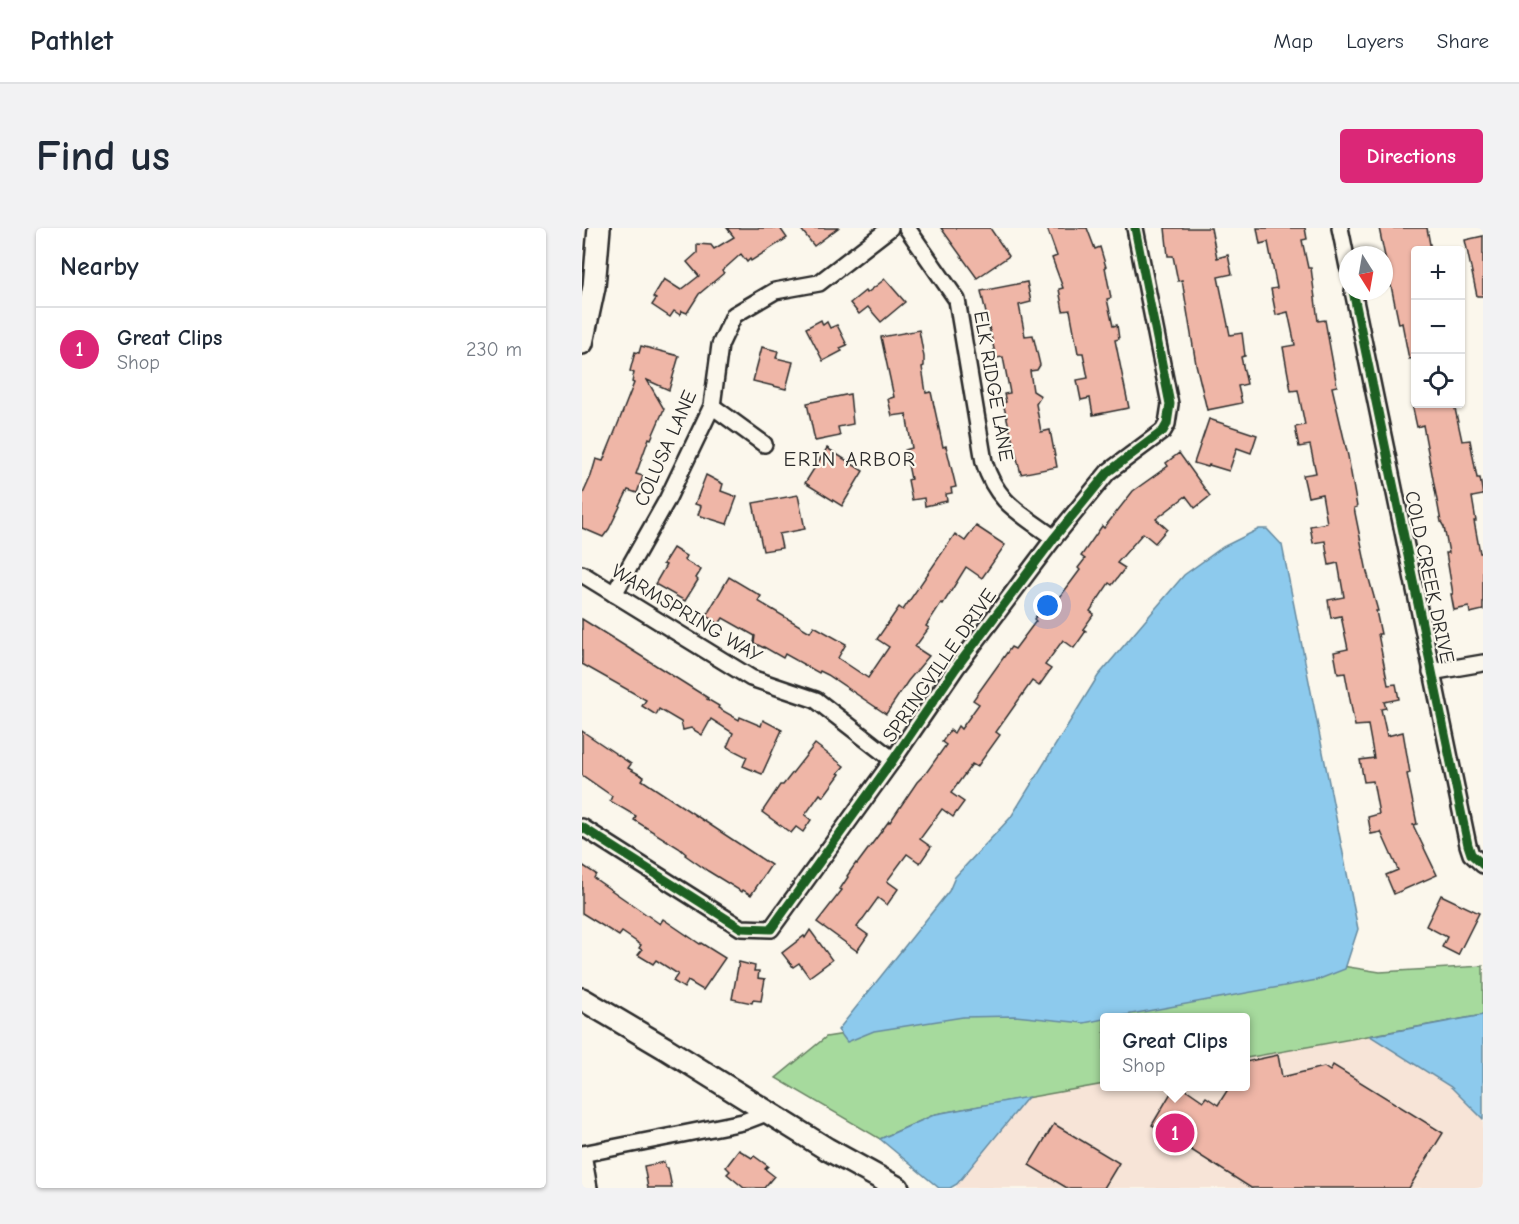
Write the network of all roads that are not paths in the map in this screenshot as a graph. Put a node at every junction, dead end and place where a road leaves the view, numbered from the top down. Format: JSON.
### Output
{"nodes":[{"id":1,"x":599,"y":228,"type":"edge"},
{"id":2,"x":890,"y":228,"type":"edge"},
{"id":3,"x":907,"y":228,"type":"edge"},
{"id":4,"x":1135,"y":228,"type":"edge"},
{"id":5,"x":1340,"y":228,"type":"edge"},
{"id":6,"x":1344,"y":246,"type":"edge"},
{"id":7,"x":1355,"y":300,"type":"edge"},
{"id":8,"x":582,"y":343,"type":"edge"},
{"id":9,"x":712,"y":406,"type":"junction"},
{"id":10,"x":764,"y":444,"type":"dead end"},
{"id":11,"x":1054,"y":538,"type":"junction"},
{"id":12,"x":582,"y":574,"type":"edge"},
{"id":13,"x":614,"y":594,"type":"junction"},
{"id":14,"x":1483,"y":663,"type":"edge"},
{"id":15,"x":1431,"y":672,"type":"junction"},
{"id":16,"x":893,"y":760,"type":"junction"},
{"id":17,"x":582,"y":827,"type":"edge"},
{"id":18,"x":1483,"y":865,"type":"edge"},
{"id":19,"x":582,"y":992,"type":"edge"},
{"id":20,"x":582,"y":999,"type":"edge"},
{"id":21,"x":665,"y":1048,"type":"junction"},
{"id":22,"x":769,"y":1112,"type":"junction"},
{"id":23,"x":827,"y":1149,"type":"junction"},
{"id":24,"x":582,"y":1154,"type":"edge"},
{"id":25,"x":589,"y":1188,"type":"edge"},
{"id":26,"x":876,"y":1188,"type":"edge"},
{"id":27,"x":898,"y":1188,"type":"edge"}],
"edges":[{"from":1,"to":8,"type":"main road"},
{"from":2,"to":9,"type":"street","name":"COLUSA LANE"},
{"from":3,"to":11,"type":"street","name":"ELK RIDGE LANE"},
{"from":4,"to":11,"type":"street","name":"SPRINGVILLE DRIVE"},
{"from":5,"to":6,"type":"street"},
{"from":7,"to":15,"type":"street","name":"COLD CREEK DRIVE"},
{"from":9,"to":10,"type":"street"},
{"from":9,"to":13,"type":"street","name":"COLUSA LANE"},
{"from":11,"to":16,"type":"street","name":"SPRINGVILLE DRIVE"},
{"from":12,"to":13,"type":"street","name":"WARMSPRING WAY"},
{"from":13,"to":16,"type":"street","name":"WARMSPRING WAY"},
{"from":14,"to":15,"type":"street"},
{"from":15,"to":18,"type":"street","name":"COLD CREEK DRIVE"},
{"from":16,"to":17,"type":"street","name":"SPRINGVILLE DRIVE"},
{"from":19,"to":21,"type":"main road"},
{"from":20,"to":21,"type":"main road"},
{"from":21,"to":22,"type":"main road"},
{"from":22,"to":23,"type":"main road"},
{"from":22,"to":24,"type":"street"},
{"from":23,"to":26,"type":"main road"},
{"from":23,"to":27,"type":"main road"},
{"from":24,"to":25,"type":"street"}]}
